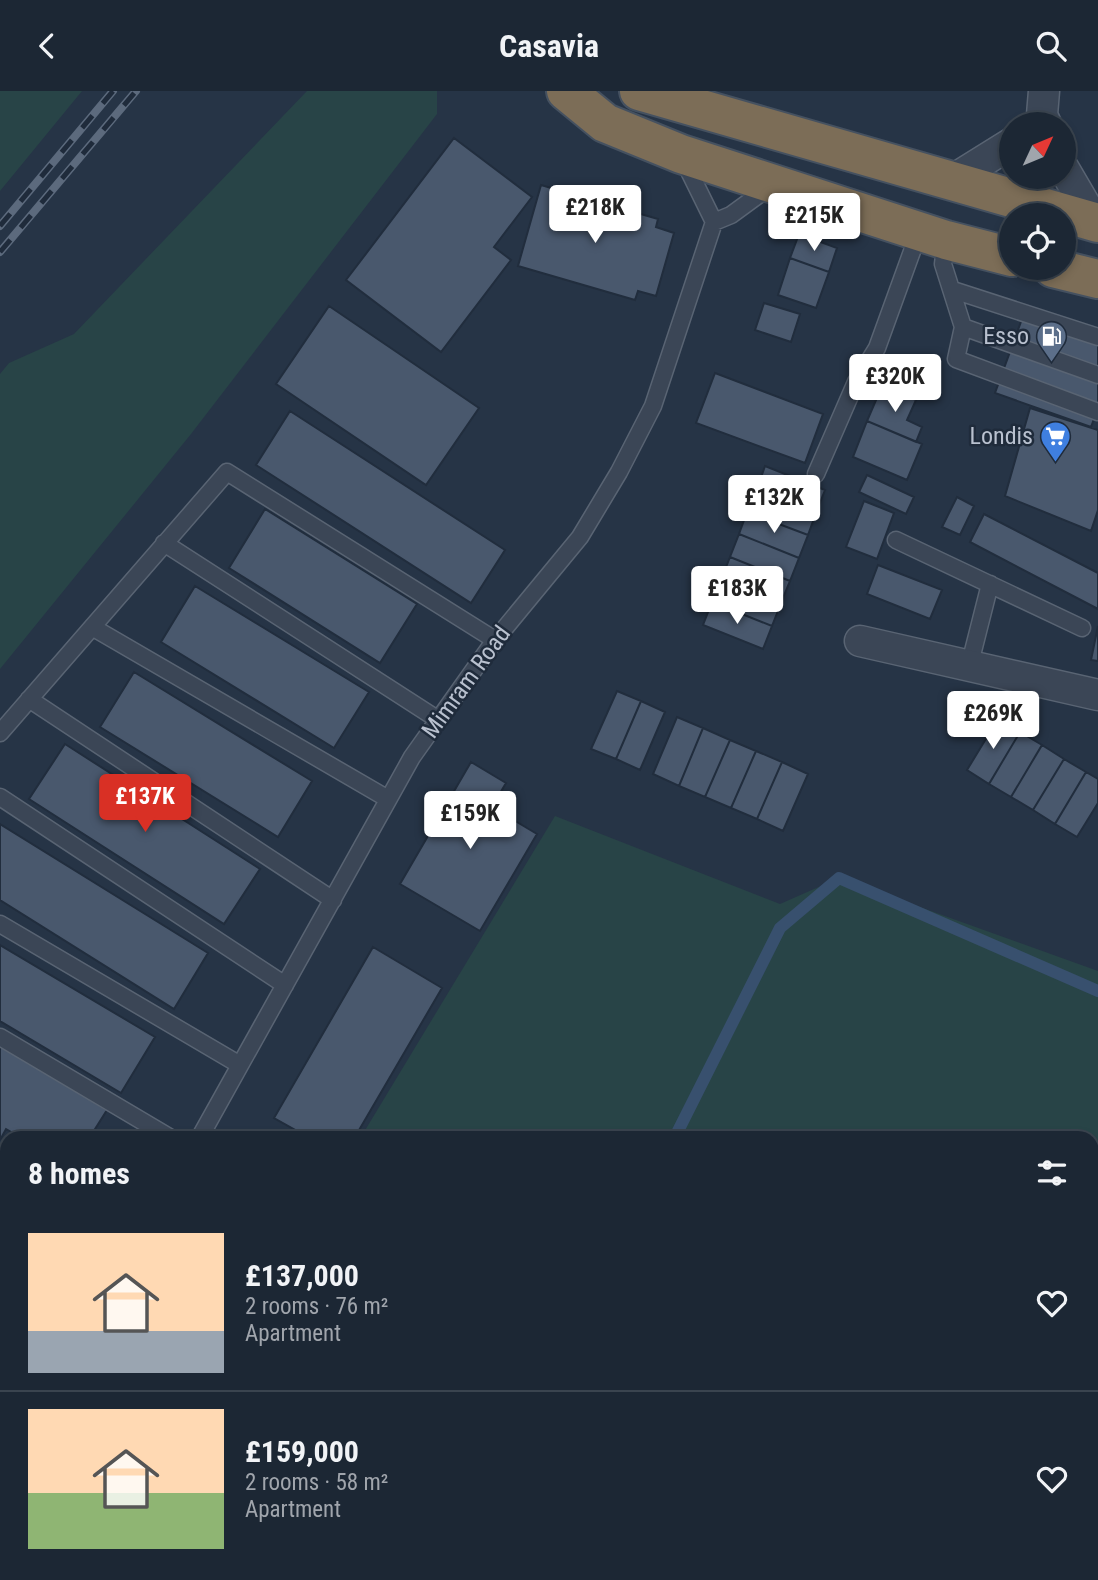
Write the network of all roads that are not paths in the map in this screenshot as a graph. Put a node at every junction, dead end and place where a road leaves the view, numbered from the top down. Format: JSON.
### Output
{"nodes":[{"id":1,"x":566,"y":91,"type":"edge"},
{"id":2,"x":639,"y":91,"type":"edge"},
{"id":3,"x":999,"y":151,"type":"edge"},
{"id":4,"x":681,"y":155,"type":"junction"},
{"id":5,"x":951,"y":181,"type":"junction"},
{"id":6,"x":774,"y":185,"type":"junction"},
{"id":7,"x":1076,"y":189,"type":"edge"},
{"id":8,"x":714,"y":222,"type":"junction"},
{"id":9,"x":1096,"y":223,"type":"edge"},
{"id":10,"x":933,"y":236,"type":"junction"},
{"id":11,"x":999,"y":254,"type":"edge"},
{"id":12,"x":1076,"y":274,"type":"edge"},
{"id":13,"x":1098,"y":279,"type":"edge"},
{"id":14,"x":953,"y":290,"type":"junction"},
{"id":15,"x":963,"y":327,"type":"junction"},
{"id":16,"x":1098,"y":337,"type":"edge"},
{"id":17,"x":1098,"y":375,"type":"edge"},
{"id":18,"x":1098,"y":412,"type":"edge"},
{"id":19,"x":816,"y":474,"type":"dead end"},
{"id":20,"x":896,"y":540,"type":"dead end"},
{"id":21,"x":164,"y":543,"type":"junction"},
{"id":22,"x":990,"y":585,"type":"junction"},
{"id":23,"x":92,"y":627,"type":"junction"},
{"id":24,"x":1082,"y":628,"type":"dead end"},
{"id":25,"x":495,"y":640,"type":"junction"},
{"id":26,"x":860,"y":641,"type":"dead end"},
{"id":27,"x":969,"y":667,"type":"junction"},
{"id":28,"x":1098,"y":695,"type":"edge"},
{"id":29,"x":29,"y":699,"type":"junction"},
{"id":30,"x":437,"y":719,"type":"junction"},
{"id":31,"x":0,"y":733,"type":"edge"},
{"id":32,"x":0,"y":797,"type":"edge"},
{"id":33,"x":388,"y":800,"type":"junction"},
{"id":34,"x":332,"y":900,"type":"junction"},
{"id":35,"x":0,"y":924,"type":"edge"},
{"id":36,"x":285,"y":985,"type":"junction"},
{"id":37,"x":0,"y":1037,"type":"edge"},
{"id":38,"x":240,"y":1065,"type":"junction"},
{"id":39,"x":159,"y":1131,"type":"edge"},
{"id":40,"x":203,"y":1131,"type":"edge"}],
"edges":[{"from":1,"to":4,"type":"highway"},
{"from":2,"to":5,"type":"highway"},
{"from":3,"to":5,"type":"street"},
{"from":4,"to":6,"type":"highway"},
{"from":4,"to":8,"type":"lane"},
{"from":5,"to":9,"type":"highway"},
{"from":6,"to":8,"type":"lane"},
{"from":6,"to":10,"type":"highway"},
{"from":7,"to":9,"type":"street"},
{"from":8,"to":25,"type":"lane","name":"Mimram Road"},
{"from":10,"to":11,"type":"highway"},
{"from":10,"to":14,"type":"lane"},
{"from":10,"to":19,"type":"lane"},
{"from":12,"to":13,"type":"highway"},
{"from":14,"to":15,"type":"lane"},
{"from":14,"to":16,"type":"lane"},
{"from":15,"to":17,"type":"lane"},
{"from":15,"to":18,"type":"lane"},
{"from":20,"to":22,"type":"lane"},
{"from":21,"to":23,"type":"lane"},
{"from":21,"to":25,"type":"lane"},
{"from":21,"to":30,"type":"lane"},
{"from":22,"to":24,"type":"lane"},
{"from":22,"to":27,"type":"lane"},
{"from":23,"to":29,"type":"lane"},
{"from":23,"to":33,"type":"lane"},
{"from":25,"to":30,"type":"lane","name":"Mimram Road"},
{"from":26,"to":27,"type":"street"},
{"from":27,"to":28,"type":"street"},
{"from":29,"to":31,"type":"lane"},
{"from":29,"to":34,"type":"lane"},
{"from":30,"to":33,"type":"lane","name":"Mimram Road"},
{"from":32,"to":36,"type":"lane"},
{"from":33,"to":34,"type":"lane","name":"Mimram Road"},
{"from":34,"to":36,"type":"lane","name":"Mimram Road"},
{"from":35,"to":38,"type":"lane"},
{"from":36,"to":38,"type":"lane","name":"Mimram Road"},
{"from":37,"to":39,"type":"lane"},
{"from":38,"to":40,"type":"lane","name":"Mimram Road"}]}
